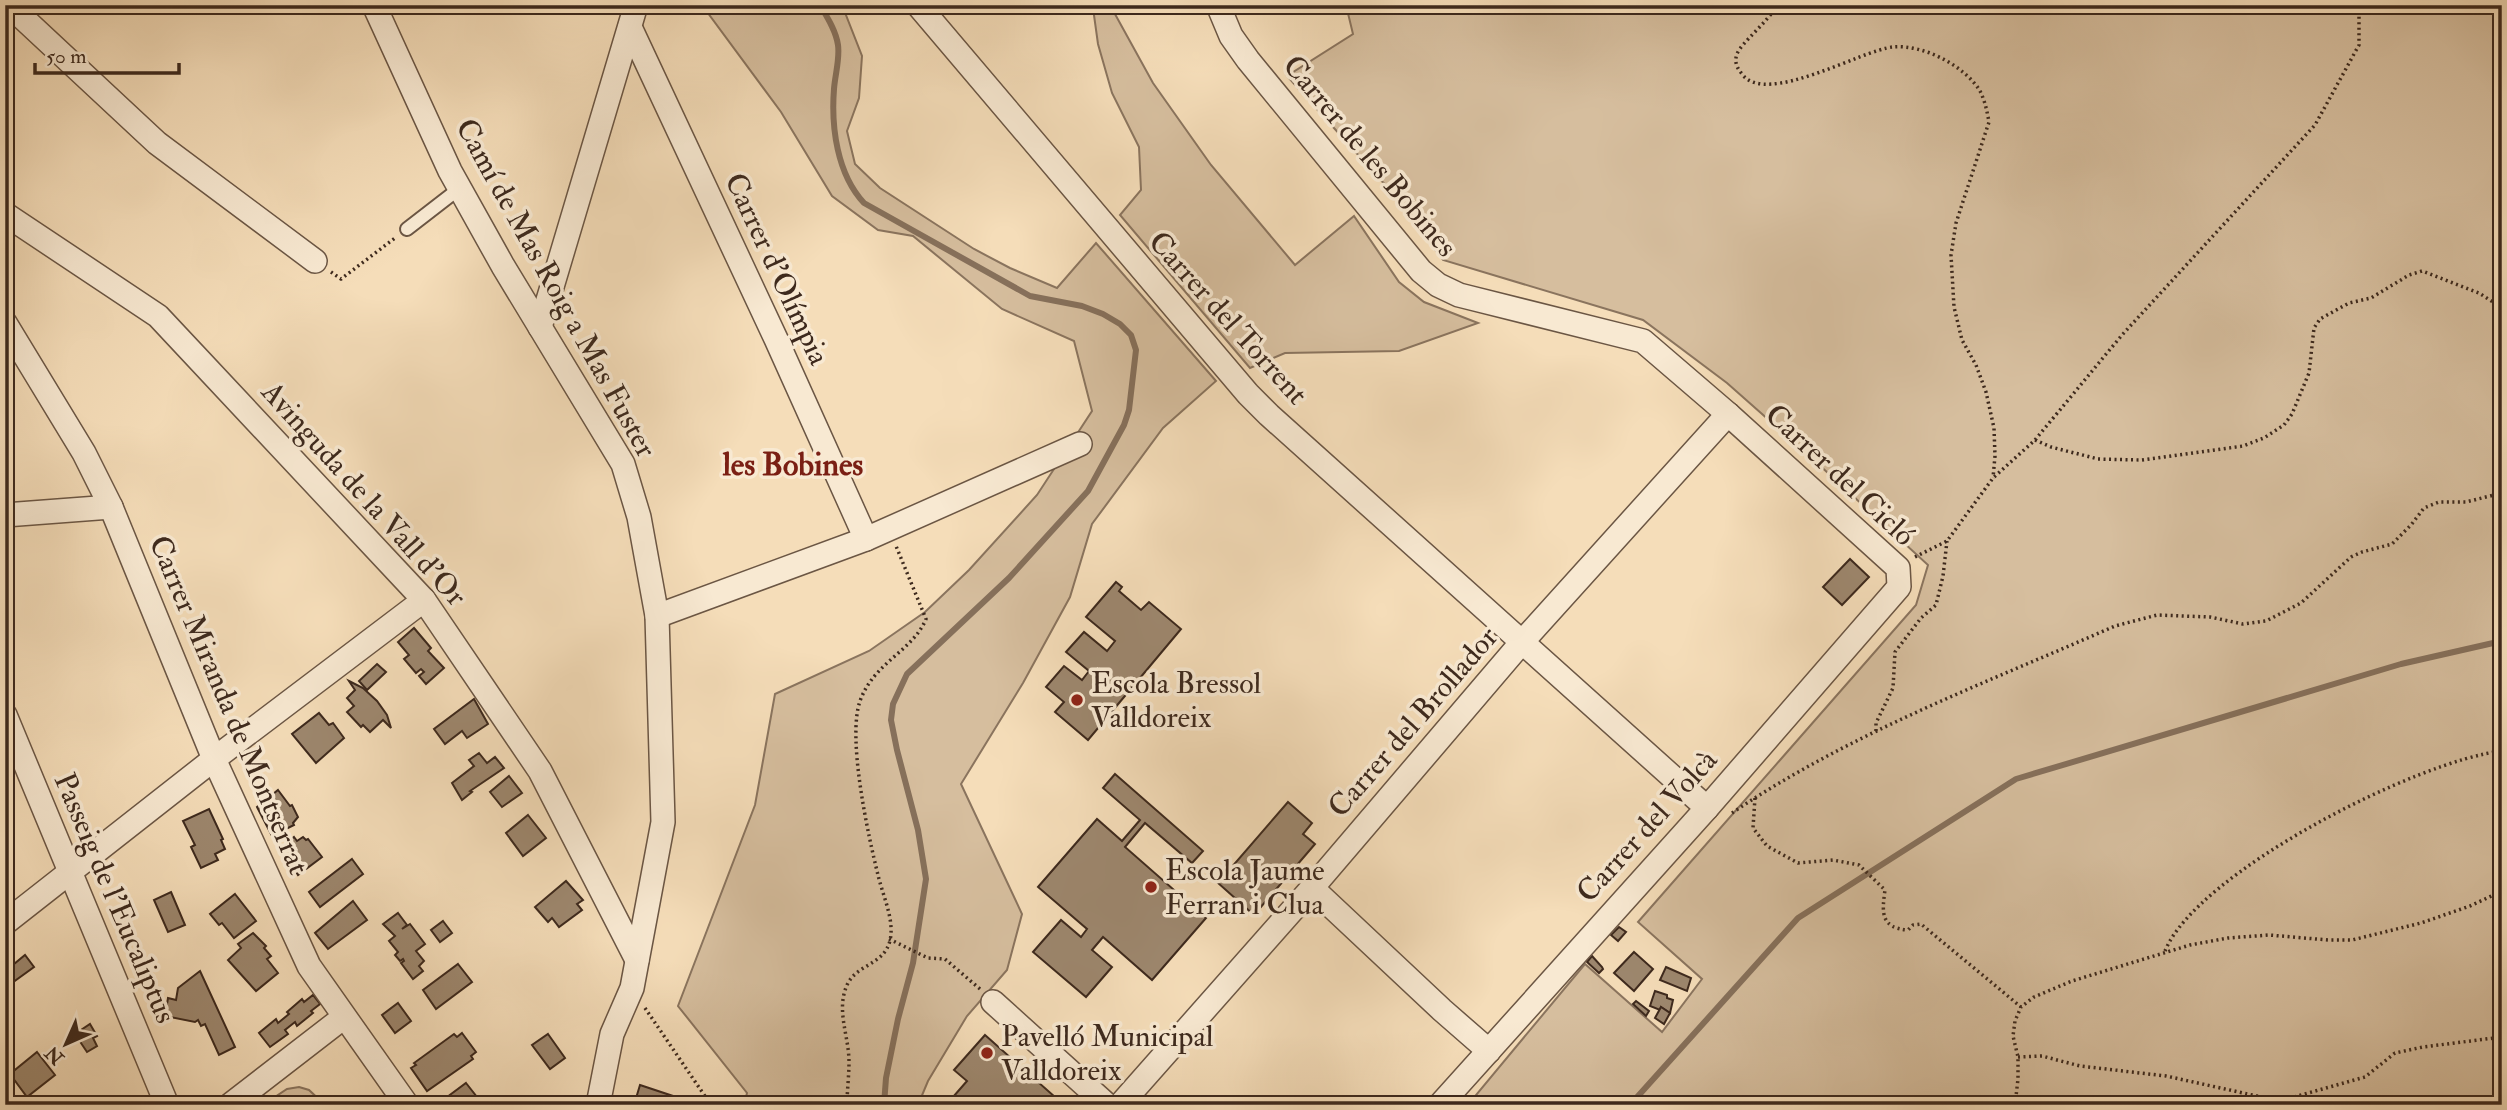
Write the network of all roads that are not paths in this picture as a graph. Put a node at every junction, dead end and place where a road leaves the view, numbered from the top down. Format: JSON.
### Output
{"nodes":[{"id":1,"x":9,"y":5,"type":"edge"},
{"id":2,"x":374,"y":5,"type":"edge"},
{"id":3,"x":918,"y":5,"type":"edge"},
{"id":4,"x":1218,"y":5,"type":"edge"},
{"id":5,"x":633,"y":16,"type":"edge"},
{"id":6,"x":460,"y":188,"type":"junction"},
{"id":7,"x":5,"y":214,"type":"edge"},
{"id":8,"x":407,"y":229,"type":"road end"},
{"id":9,"x":315,"y":261,"type":"road end"},
{"id":10,"x":5,"y":323,"type":"edge"},
{"id":11,"x":540,"y":327,"type":"junction"},
{"id":12,"x":1728,"y":414,"type":"junction"},
{"id":13,"x":1080,"y":444,"type":"dead end"},
{"id":14,"x":111,"y":507,"type":"junction"},
{"id":15,"x":5,"y":515,"type":"edge"},
{"id":16,"x":866,"y":539,"type":"junction"},
{"id":17,"x":1898,"y":577,"type":"joint"},
{"id":18,"x":424,"y":600,"type":"junction"},
{"id":19,"x":657,"y":616,"type":"junction"},
{"id":20,"x":1522,"y":642,"type":"junction"},
{"id":21,"x":5,"y":716,"type":"edge"},
{"id":22,"x":214,"y":759,"type":"junction"},
{"id":23,"x":1707,"y":808,"type":"junction"},
{"id":24,"x":70,"y":872,"type":"junction"},
{"id":25,"x":1312,"y":888,"type":"junction"},
{"id":26,"x":5,"y":923,"type":"edge"},
{"id":27,"x":637,"y":960,"type":"junction"},
{"id":28,"x":993,"y":1002,"type":"road end"},
{"id":29,"x":344,"y":1017,"type":"junction"},
{"id":30,"x":1489,"y":1051,"type":"junction"},
{"id":31,"x":167,"y":1105,"type":"edge"},
{"id":32,"x":230,"y":1105,"type":"edge"},
{"id":33,"x":407,"y":1105,"type":"edge"},
{"id":34,"x":598,"y":1105,"type":"edge"},
{"id":35,"x":1107,"y":1105,"type":"edge"},
{"id":36,"x":1120,"y":1105,"type":"edge"},
{"id":37,"x":1440,"y":1105,"type":"edge"}],
"edges":[{"from":1,"to":9,"type":"street"},
{"from":2,"to":6,"type":"street","name":"Camí de Mas Roig a Mas Fuster"},
{"from":3,"to":20,"type":"street","name":"Carrer del Torrent"},
{"from":4,"to":12,"type":"street","name":"Carrer de les Bobines"},
{"from":5,"to":11,"type":"street"},
{"from":5,"to":16,"type":"street","name":"Carrer d'Olímpia"},
{"from":6,"to":8,"type":"lane"},
{"from":6,"to":11,"type":"street","name":"Camí de Mas Roig a Mas Fuster"},
{"from":7,"to":18,"type":"street","name":"Avinguda de la Vall d'Or"},
{"from":10,"to":14,"type":"street","name":"Carrer Miranda de Montserrat"},
{"from":11,"to":19,"type":"street","name":"Camí de Mas Roig a Mas Fuster"},
{"from":12,"to":17,"type":"street","name":"Carrer del Cicló"},
{"from":12,"to":20,"type":"street","name":"Carrer del Brollador"},
{"from":13,"to":16,"type":"street"},
{"from":14,"to":15,"type":"street"},
{"from":14,"to":22,"type":"street","name":"Carrer Miranda de Montserrat"},
{"from":16,"to":19,"type":"street"},
{"from":17,"to":23,"type":"street","name":"Carrer del Volcà"},
{"from":18,"to":22,"type":"street"},
{"from":18,"to":27,"type":"street","name":"Avinguda de la Vall d'Or"},
{"from":19,"to":27,"type":"street","name":"Camí de Mas Roig a Mas Fuster"},
{"from":20,"to":23,"type":"street","name":"Carrer del Torrent"},
{"from":20,"to":25,"type":"street","name":"Carrer del Brollador"},
{"from":21,"to":24,"type":"street","name":"Passeig de l'Eucaliptus"},
{"from":22,"to":24,"type":"street"},
{"from":22,"to":29,"type":"street","name":"Carrer Miranda de Montserrat"},
{"from":23,"to":30,"type":"street","name":"Carrer del Volcà"},
{"from":24,"to":26,"type":"street"},
{"from":24,"to":31,"type":"street","name":"Passeig de l'Eucaliptus"},
{"from":25,"to":30,"type":"street"},
{"from":25,"to":36,"type":"street","name":"Carrer del Brollador"},
{"from":27,"to":34,"type":"street","name":"Camí de Mas Roig a Mas Fuster"},
{"from":28,"to":35,"type":"street"},
{"from":29,"to":32,"type":"street"},
{"from":29,"to":33,"type":"street","name":"Carrer Miranda de Montserrat"},
{"from":30,"to":37,"type":"street","name":"Carrer del Volcà"}]}
